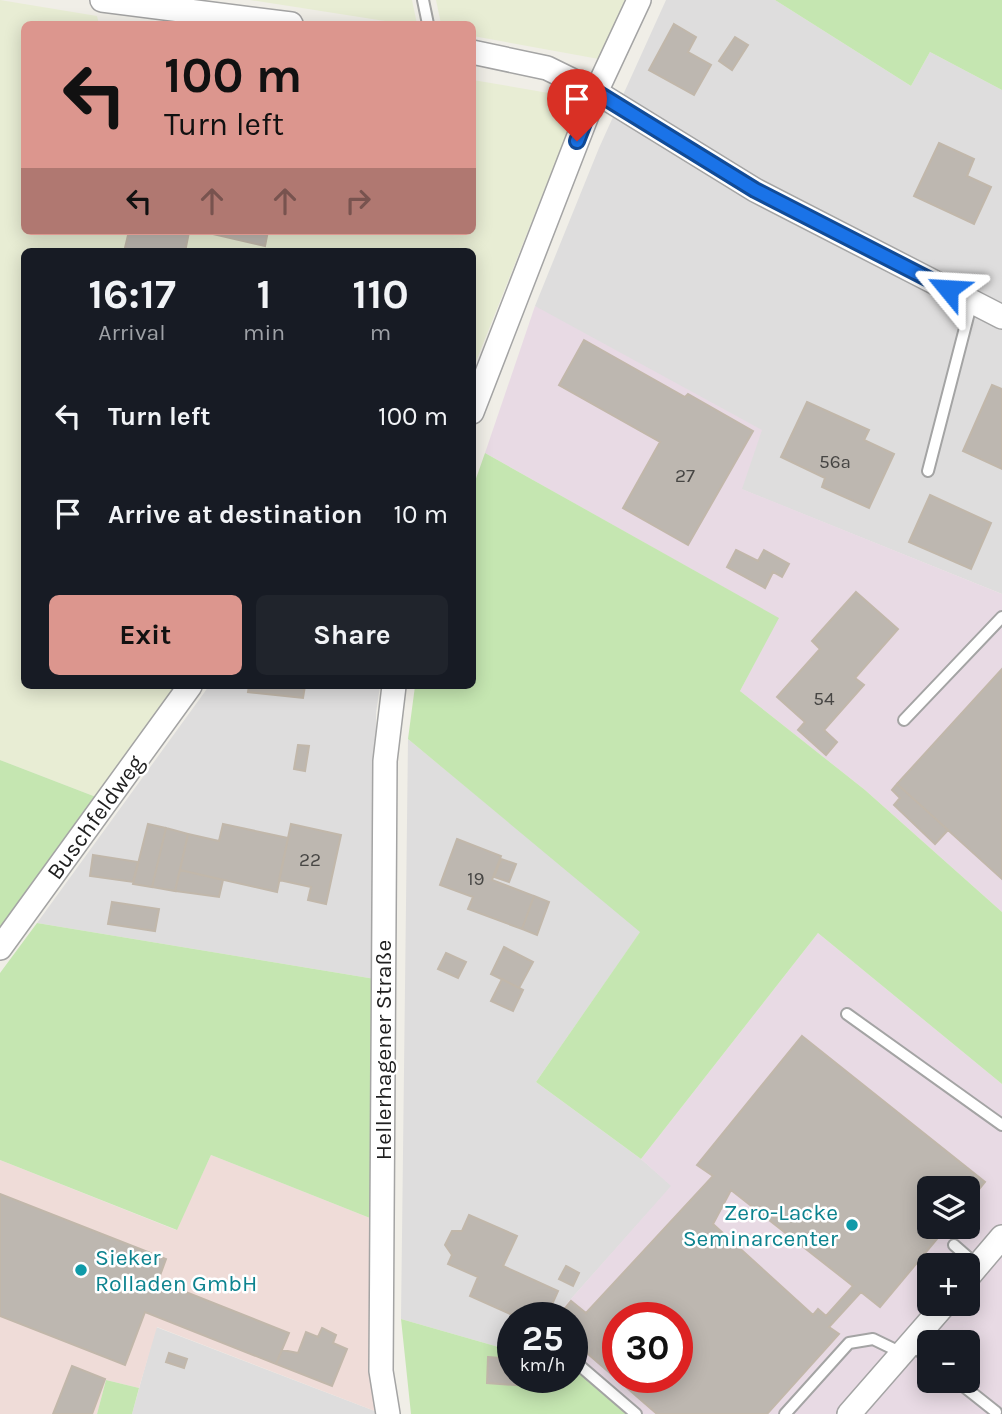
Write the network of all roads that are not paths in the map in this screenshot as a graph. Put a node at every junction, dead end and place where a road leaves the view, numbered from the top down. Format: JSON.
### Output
{"nodes":[{"id":1,"x":102,"y":0,"type":"edge"},
{"id":2,"x":423,"y":0,"type":"edge"},
{"id":3,"x":639,"y":0,"type":"edge"},
{"id":4,"x":267,"y":21,"type":"edge"},
{"id":5,"x":427,"y":21,"type":"edge"},
{"id":6,"x":476,"y":53,"type":"edge"},
{"id":7,"x":596,"y":92,"type":"junction"},
{"id":8,"x":972,"y":301,"type":"junction"},
{"id":9,"x":1002,"y":317,"type":"edge"},
{"id":10,"x":476,"y":402,"type":"edge"},
{"id":11,"x":928,"y":471,"type":"dead end"},
{"id":12,"x":1002,"y":617,"type":"edge"},
{"id":13,"x":188,"y":689,"type":"edge"},
{"id":14,"x":394,"y":689,"type":"edge"},
{"id":15,"x":904,"y":720,"type":"dead end"},
{"id":16,"x":0,"y":948,"type":"edge"},
{"id":17,"x":847,"y":1014,"type":"dead end"},
{"id":18,"x":1002,"y":1125,"type":"edge"},
{"id":19,"x":1002,"y":1237,"type":"edge"},
{"id":20,"x":954,"y":1245,"type":"dead end"},
{"id":21,"x":960,"y":1253,"type":"edge"},
{"id":22,"x":980,"y":1263,"type":"edge"},
{"id":23,"x":935,"y":1316,"type":"edge"},
{"id":24,"x":906,"y":1349,"type":"junction"},
{"id":25,"x":917,"y":1353,"type":"edge"},
{"id":26,"x":588,"y":1373,"type":"edge"},
{"id":27,"x":973,"y":1393,"type":"edge"},
{"id":28,"x":997,"y":1411,"type":"edge"},
{"id":29,"x":388,"y":1414,"type":"edge"},
{"id":30,"x":636,"y":1414,"type":"edge"},
{"id":31,"x":785,"y":1414,"type":"edge"},
{"id":32,"x":849,"y":1414,"type":"edge"}],
"edges":[{"from":1,"to":4,"type":"street"},
{"from":2,"to":5,"type":"lane"},
{"from":3,"to":7,"type":"street"},
{"from":6,"to":7,"type":"street"},
{"from":7,"to":8,"type":"street"},
{"from":7,"to":10,"type":"street"},
{"from":8,"to":9,"type":"street"},
{"from":8,"to":11,"type":"lane"},
{"from":12,"to":15,"type":"lane"},
{"from":13,"to":16,"type":"street","name":"Buschfeldweg"},
{"from":14,"to":29,"type":"street","name":"Hellerhagener Straße"},
{"from":17,"to":18,"type":"lane"},
{"from":19,"to":22,"type":"street"},
{"from":20,"to":21,"type":"lane"},
{"from":23,"to":24,"type":"street"},
{"from":24,"to":25,"type":"lane"},
{"from":24,"to":31,"type":"lane"},
{"from":24,"to":32,"type":"street"},
{"from":26,"to":30,"type":"lane"},
{"from":27,"to":28,"type":"lane"}]}
